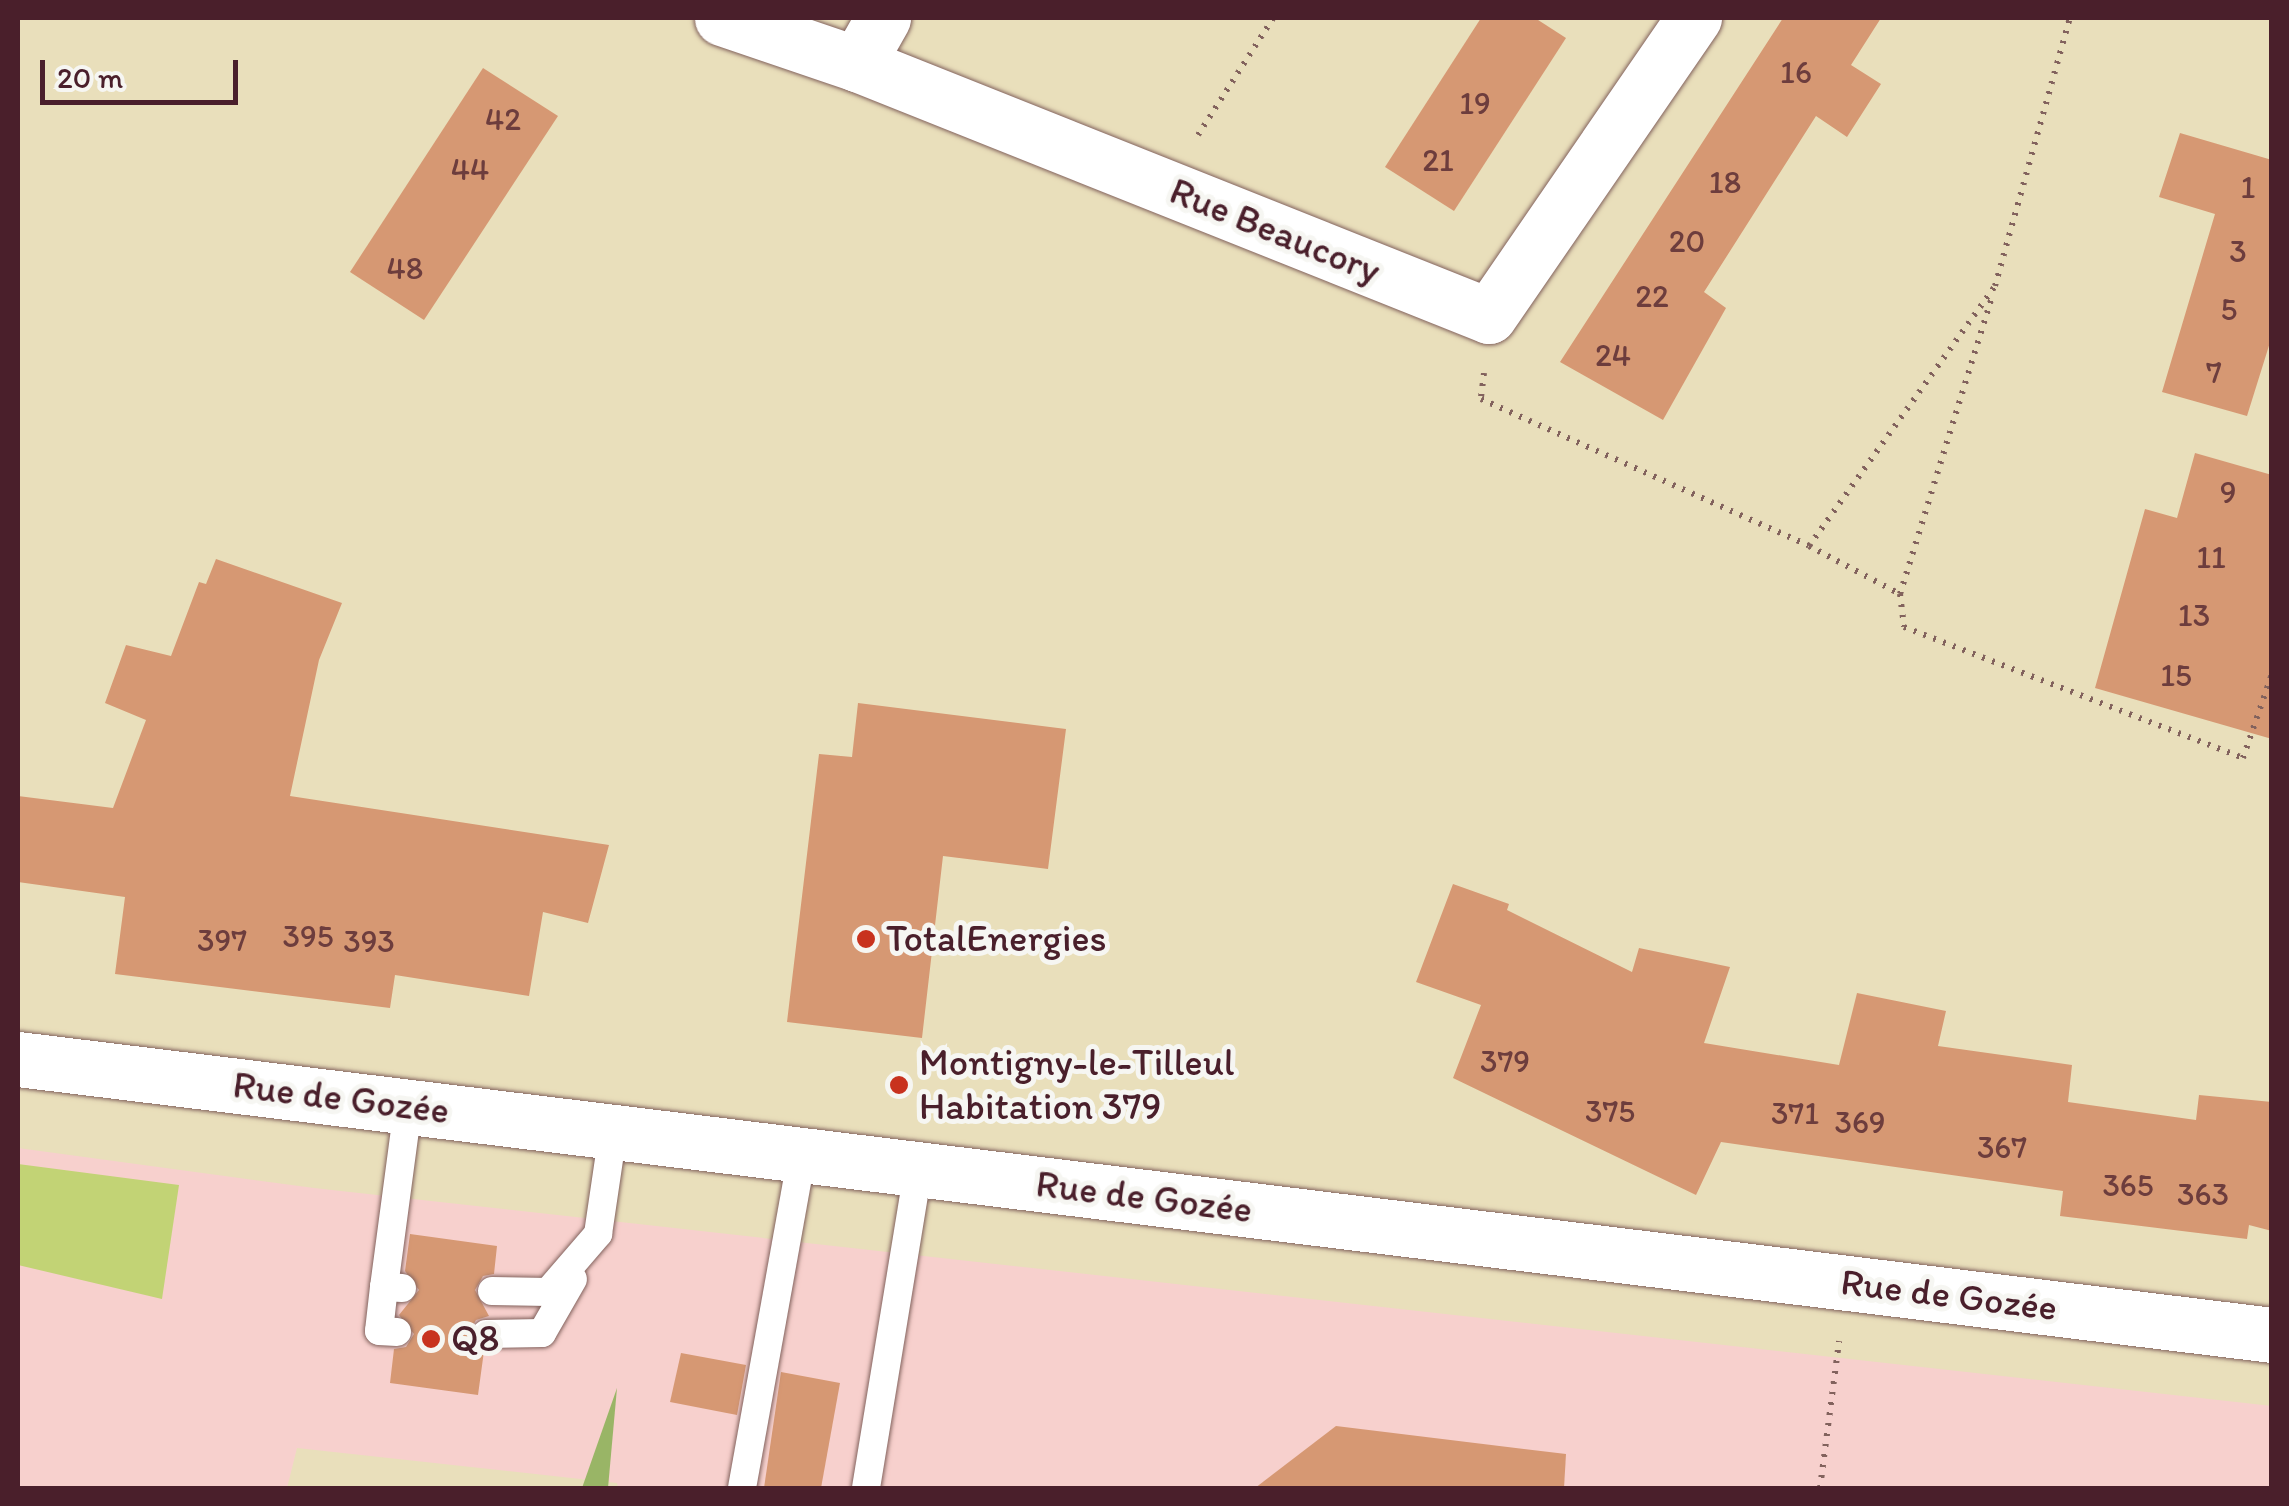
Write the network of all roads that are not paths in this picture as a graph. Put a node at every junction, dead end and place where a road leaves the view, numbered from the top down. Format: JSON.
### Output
{"nodes":[{"id":1,"x":722,"y":18,"type":"edge"},
{"id":2,"x":883,"y":18,"type":"edge"},
{"id":3,"x":1694,"y":18,"type":"edge"},
{"id":4,"x":856,"y":64,"type":"junction"},
{"id":5,"x":18,"y":1058,"type":"edge"},
{"id":6,"x":408,"y":1106,"type":"junction"},
{"id":7,"x":613,"y":1132,"type":"junction"},
{"id":8,"x":802,"y":1155,"type":"junction"},
{"id":9,"x":918,"y":1169,"type":"junction"},
{"id":10,"x":598,"y":1234,"type":"junction"},
{"id":11,"x":492,"y":1291,"type":"dead end"},
{"id":12,"x":397,"y":1332,"type":"dead end"},
{"id":13,"x":486,"y":1334,"type":"dead end"},
{"id":14,"x":2272,"y":1334,"type":"edge"},
{"id":15,"x":742,"y":1488,"type":"edge"},
{"id":16,"x":866,"y":1488,"type":"edge"}],
"edges":[{"from":1,"to":4,"type":"main road","name":"Rue Beaucory"},
{"from":2,"to":4,"type":"main road"},
{"from":3,"to":4,"type":"main road","name":"Rue Beaucory"},
{"from":5,"to":6,"type":"main road","name":"Rue de Gozée"},
{"from":6,"to":7,"type":"main road","name":"Rue de Gozée"},
{"from":6,"to":12,"type":"lane"},
{"from":7,"to":8,"type":"main road","name":"Rue de Gozée"},
{"from":7,"to":10,"type":"lane"},
{"from":8,"to":9,"type":"main road","name":"Rue de Gozée"},
{"from":8,"to":15,"type":"lane"},
{"from":9,"to":14,"type":"main road","name":"Rue de Gozée"},
{"from":9,"to":16,"type":"lane"},
{"from":10,"to":11,"type":"lane"},
{"from":10,"to":13,"type":"lane"}]}
